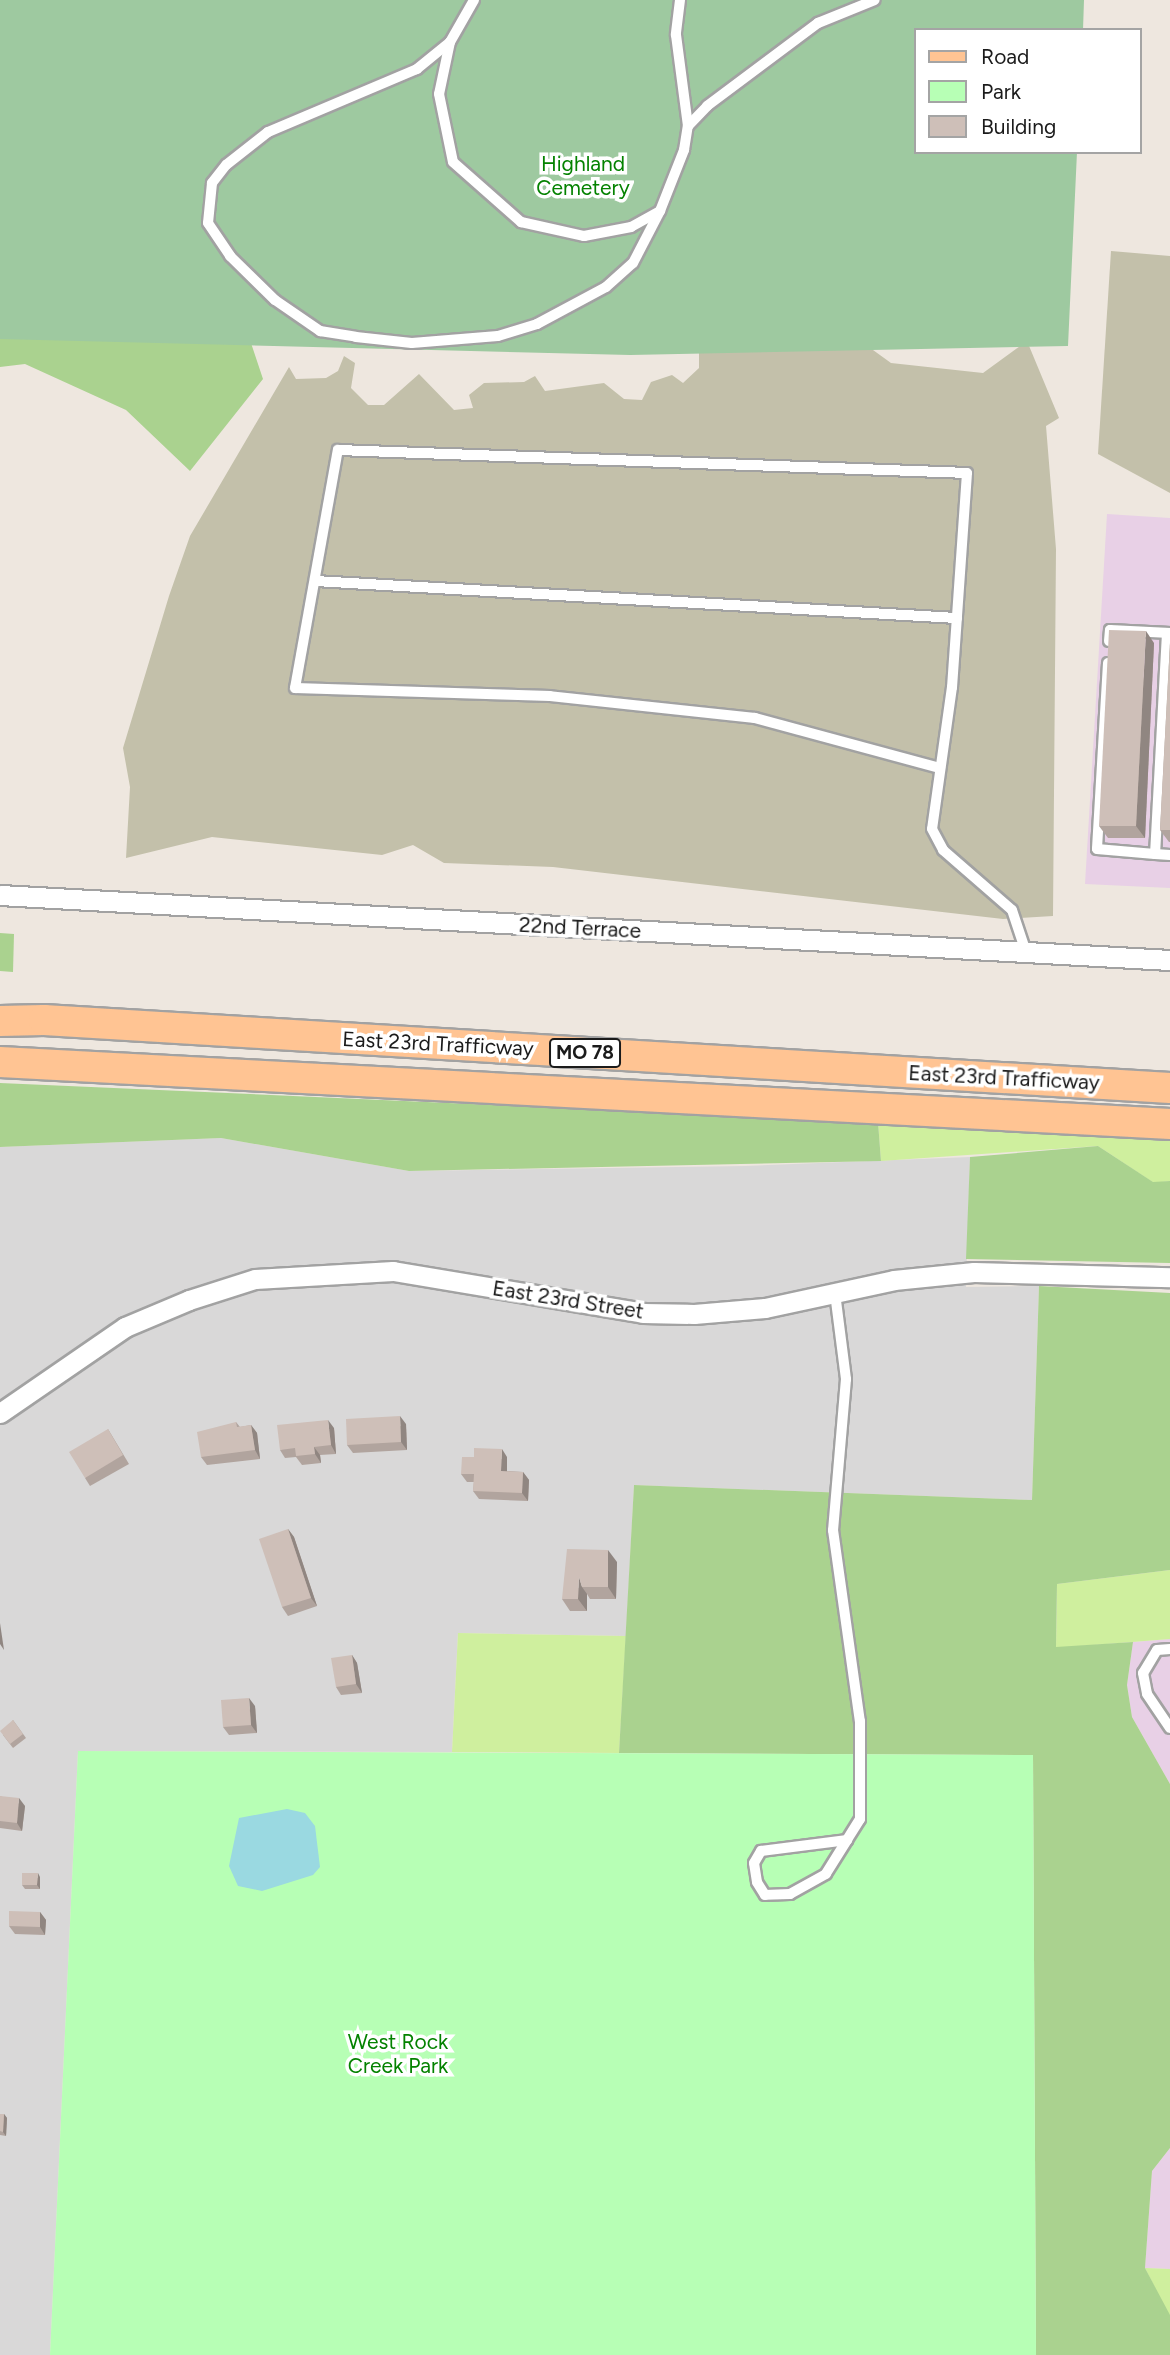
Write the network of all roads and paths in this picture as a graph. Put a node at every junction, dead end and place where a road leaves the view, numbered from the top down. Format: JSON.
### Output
{"nodes":[{"id":1,"x":474,"y":0,"type":"edge"},
{"id":2,"x":680,"y":0,"type":"edge"},
{"id":3,"x":875,"y":0,"type":"edge"},
{"id":4,"x":450,"y":42,"type":"junction"},
{"id":5,"x":688,"y":126,"type":"junction"},
{"id":6,"x":660,"y":211,"type":"junction"},
{"id":7,"x":314,"y":581,"type":"junction"},
{"id":8,"x":957,"y":618,"type":"junction"},
{"id":9,"x":1169,"y":633,"type":"edge"},
{"id":10,"x":940,"y":768,"type":"junction"},
{"id":11,"x":1155,"y":854,"type":"junction"},
{"id":12,"x":1170,"y":855,"type":"edge"},
{"id":13,"x":0,"y":895,"type":"edge"},
{"id":14,"x":1026,"y":952,"type":"junction"},
{"id":15,"x":1165,"y":960,"type":"edge"},
{"id":16,"x":0,"y":1021,"type":"edge"},
{"id":17,"x":0,"y":1062,"type":"edge"},
{"id":18,"x":1170,"y":1088,"type":"edge"},
{"id":19,"x":1170,"y":1124,"type":"edge"},
{"id":20,"x":1170,"y":1277,"type":"edge"},
{"id":21,"x":835,"y":1293,"type":"junction"},
{"id":22,"x":0,"y":1413,"type":"edge"},
{"id":23,"x":1170,"y":1648,"type":"edge"},
{"id":24,"x":1170,"y":1728,"type":"edge"},
{"id":25,"x":847,"y":1840,"type":"junction"}],
"edges":[{"from":1,"to":4,"type":"lane"},
{"from":2,"to":5,"type":"lane"},
{"from":3,"to":5,"type":"lane"},
{"from":4,"to":6,"type":"lane"},
{"from":4,"to":6,"type":"lane"},
{"from":5,"to":6,"type":"lane"},
{"from":7,"to":8,"type":"lane"},
{"from":7,"to":8,"type":"lane"},
{"from":7,"to":10,"type":"lane"},
{"from":8,"to":10,"type":"lane"},
{"from":9,"to":11,"type":"lane"},
{"from":9,"to":11,"type":"lane"},
{"from":10,"to":14,"type":"lane"},
{"from":11,"to":12,"type":"lane"},
{"from":13,"to":14,"type":"street","name":"22nd Terrace"},
{"from":14,"to":15,"type":"street","name":"22nd Terrace"},
{"from":16,"to":18,"type":"main road","name":"East 23rd Trafficway","number":"MO 78"},
{"from":17,"to":19,"type":"main road","name":"East 23rd Trafficway","number":"MO 78"},
{"from":20,"to":21,"type":"street","name":"East 23rd Street"},
{"from":21,"to":22,"type":"street","name":"East 23rd Street"},
{"from":21,"to":25,"type":"lane"},
{"from":23,"to":24,"type":"lane"},
{"from":25,"to":25,"type":"lane"}]}
